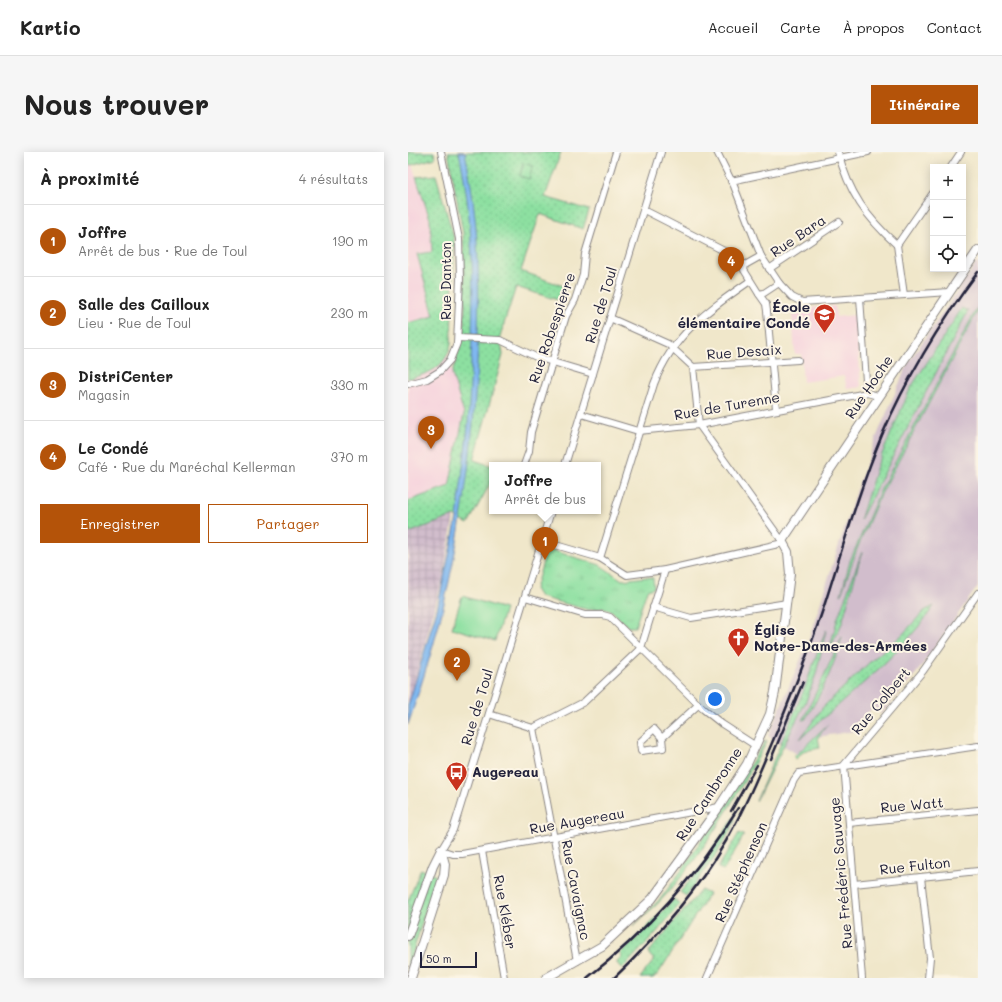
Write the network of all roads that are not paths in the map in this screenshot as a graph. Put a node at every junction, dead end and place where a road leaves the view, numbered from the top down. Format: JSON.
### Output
{"nodes":[{"id":1,"x":441,"y":152,"type":"edge"},
{"id":2,"x":616,"y":152,"type":"edge"},
{"id":3,"x":661,"y":152,"type":"edge"},
{"id":4,"x":716,"y":152,"type":"edge"},
{"id":5,"x":868,"y":152,"type":"edge"},
{"id":6,"x":961,"y":152,"type":"edge"},
{"id":7,"x":839,"y":155,"type":"edge"},
{"id":8,"x":953,"y":164,"type":"edge"},
{"id":9,"x":731,"y":181,"type":"junction"},
{"id":10,"x":930,"y":197,"type":"edge"},
{"id":11,"x":644,"y":210,"type":"junction"},
{"id":12,"x":839,"y":222,"type":"dead end"},
{"id":13,"x":897,"y":245,"type":"junction"},
{"id":14,"x":978,"y":250,"type":"edge"},
{"id":15,"x":761,"y":256,"type":"junction"},
{"id":16,"x":746,"y":265,"type":"junction"},
{"id":17,"x":770,"y":269,"type":"junction"},
{"id":18,"x":750,"y":281,"type":"junction"},
{"id":19,"x":779,"y":283,"type":"junction"},
{"id":20,"x":949,"y":292,"type":"junction"},
{"id":21,"x":759,"y":294,"type":"junction"},
{"id":22,"x":904,"y":295,"type":"junction"},
{"id":23,"x":860,"y":298,"type":"junction"},
{"id":24,"x":610,"y":318,"type":"junction"},
{"id":25,"x":458,"y":338,"type":"junction"},
{"id":26,"x":673,"y":348,"type":"junction"},
{"id":27,"x":798,"y":360,"type":"dead end"},
{"id":28,"x":552,"y":362,"type":"junction"},
{"id":29,"x":772,"y":362,"type":"junction"},
{"id":30,"x":694,"y":367,"type":"junction"},
{"id":31,"x":593,"y":374,"type":"junction"},
{"id":32,"x":866,"y":381,"type":"dead end"},
{"id":33,"x":408,"y":384,"type":"edge"},
{"id":34,"x":878,"y":396,"type":"junction"},
{"id":35,"x":776,"y":409,"type":"junction"},
{"id":36,"x":581,"y":414,"type":"junction"},
{"id":37,"x":699,"y":426,"type":"junction"},
{"id":38,"x":638,"y":431,"type":"junction"},
{"id":39,"x":525,"y":462,"type":"edge"},
{"id":40,"x":566,"y":462,"type":"edge"},
{"id":41,"x":549,"y":514,"type":"edge"},
{"id":42,"x":542,"y":541,"type":"junction"},
{"id":43,"x":782,"y":542,"type":"junction"},
{"id":44,"x":600,"y":558,"type":"junction"},
{"id":45,"x":665,"y":570,"type":"junction"},
{"id":46,"x":978,"y":593,"type":"edge"},
{"id":47,"x":525,"y":597,"type":"junction"},
{"id":48,"x":787,"y":603,"type":"junction"},
{"id":49,"x":654,"y":607,"type":"junction"},
{"id":50,"x":641,"y":648,"type":"junction"},
{"id":51,"x":698,"y":705,"type":"junction"},
{"id":52,"x":489,"y":714,"type":"junction"},
{"id":53,"x":533,"y":728,"type":"junction"},
{"id":54,"x":662,"y":738,"type":"dead end"},
{"id":55,"x":756,"y":746,"type":"junction"},
{"id":56,"x":978,"y":746,"type":"edge"},
{"id":57,"x":844,"y":766,"type":"junction"},
{"id":58,"x":718,"y":807,"type":"junction"},
{"id":59,"x":978,"y":810,"type":"edge"},
{"id":60,"x":848,"y":822,"type":"junction"},
{"id":61,"x":554,"y":837,"type":"junction"},
{"id":62,"x":441,"y":850,"type":"junction"},
{"id":63,"x":482,"y":851,"type":"junction"},
{"id":64,"x":978,"y":871,"type":"edge"},
{"id":65,"x":921,"y":877,"type":"junction"},
{"id":66,"x":854,"y":884,"type":"junction"},
{"id":67,"x":408,"y":936,"type":"edge"},
{"id":68,"x":577,"y":961,"type":"junction"},
{"id":69,"x":411,"y":978,"type":"edge"},
{"id":70,"x":504,"y":978,"type":"edge"},
{"id":71,"x":546,"y":978,"type":"edge"},
{"id":72,"x":707,"y":978,"type":"edge"},
{"id":73,"x":862,"y":978,"type":"edge"},
{"id":74,"x":928,"y":978,"type":"edge"}],
"edges":[{"from":1,"to":25,"type":"street","name":"Rue Danton"},
{"from":2,"to":28,"type":"street","name":"Rue Robespierre"},
{"from":3,"to":11,"type":"street","name":"Rue de Toul"},
{"from":4,"to":9,"type":"street"},
{"from":5,"to":7,"type":"street"},
{"from":6,"to":8,"type":"street"},
{"from":7,"to":9,"type":"street"},
{"from":7,"to":13,"type":"street"},
{"from":9,"to":15,"type":"street"},
{"from":10,"to":13,"type":"street"},
{"from":11,"to":16,"type":"street"},
{"from":11,"to":24,"type":"street","name":"Rue de Toul"},
{"from":12,"to":17,"type":"street","name":"Rue Bara"},
{"from":13,"to":22,"type":"street"},
{"from":14,"to":20,"type":"street","name":"Rue Hoche"},
{"from":15,"to":16,"type":"street"},
{"from":15,"to":17,"type":"street"},
{"from":16,"to":18,"type":"street"},
{"from":17,"to":19,"type":"street"},
{"from":18,"to":21,"type":"street"},
{"from":18,"to":26,"type":"street"},
{"from":19,"to":21,"type":"street"},
{"from":19,"to":23,"type":"street"},
{"from":20,"to":22,"type":"street"},
{"from":20,"to":34,"type":"street","name":"Rue Hoche"},
{"from":21,"to":29,"type":"street"},
{"from":22,"to":23,"type":"street"},
{"from":23,"to":32,"type":"street"},
{"from":24,"to":26,"type":"street","name":"Rue Desaix"},
{"from":24,"to":31,"type":"street","name":"Rue de Toul"},
{"from":25,"to":28,"type":"street"},
{"from":25,"to":33,"type":"street","name":"Rue Danton"},
{"from":26,"to":30,"type":"street","name":"Rue Desaix"},
{"from":26,"to":38,"type":"street"},
{"from":27,"to":29,"type":"street","name":"Rue Desaix"},
{"from":28,"to":31,"type":"street"},
{"from":28,"to":39,"type":"street","name":"Rue Robespierre"},
{"from":29,"to":30,"type":"street","name":"Rue Desaix"},
{"from":29,"to":35,"type":"street"},
{"from":30,"to":37,"type":"street"},
{"from":31,"to":36,"type":"street","name":"Rue de Toul"},
{"from":34,"to":35,"type":"street","name":"Rue de Turenne"},
{"from":34,"to":43,"type":"street","name":"Rue Hoche"},
{"from":35,"to":37,"type":"street","name":"Rue de Turenne"},
{"from":36,"to":38,"type":"street","name":"Rue de Turenne"},
{"from":36,"to":40,"type":"street","name":"Rue de Toul"},
{"from":37,"to":38,"type":"street","name":"Rue de Turenne"},
{"from":37,"to":43,"type":"street"},
{"from":38,"to":44,"type":"street"},
{"from":41,"to":42,"type":"street","name":"Rue de Toul"},
{"from":42,"to":44,"type":"street"},
{"from":42,"to":47,"type":"street","name":"Rue de Toul"},
{"from":43,"to":45,"type":"street"},
{"from":43,"to":48,"type":"street","name":"Rue Cambronne"},
{"from":44,"to":45,"type":"street"},
{"from":45,"to":49,"type":"street"},
{"from":46,"to":57,"type":"street","name":"Rue Colbert"},
{"from":47,"to":50,"type":"street"},
{"from":47,"to":52,"type":"street","name":"Rue de Toul"},
{"from":48,"to":49,"type":"street"},
{"from":48,"to":55,"type":"street","name":"Rue Cambronne"},
{"from":49,"to":50,"type":"street"},
{"from":50,"to":51,"type":"street"},
{"from":50,"to":53,"type":"street"},
{"from":51,"to":54,"type":"street"},
{"from":51,"to":55,"type":"street"},
{"from":52,"to":53,"type":"street"},
{"from":52,"to":62,"type":"street","name":"Rue de Toul"},
{"from":53,"to":61,"type":"street","name":"Rue Cavaignac"},
{"from":55,"to":58,"type":"street","name":"Rue Cambronne"},
{"from":56,"to":57,"type":"street"},
{"from":57,"to":60,"type":"street","name":"Rue Frédéric Sauvage"},
{"from":57,"to":72,"type":"street","name":"Rue Stéphenson"},
{"from":58,"to":61,"type":"street","name":"Rue Augereau"},
{"from":58,"to":68,"type":"street","name":"Rue Cambronne"},
{"from":59,"to":60,"type":"street","name":"Rue Watt"},
{"from":60,"to":66,"type":"street","name":"Rue Frédéric Sauvage"},
{"from":61,"to":63,"type":"street","name":"Rue Augereau"},
{"from":61,"to":68,"type":"street","name":"Rue Cavaignac"},
{"from":62,"to":63,"type":"street","name":"Rue Augereau"},
{"from":62,"to":67,"type":"street"},
{"from":62,"to":69,"type":"street"},
{"from":63,"to":70,"type":"street","name":"Rue Kléber"},
{"from":64,"to":65,"type":"street","name":"Rue Fulton"},
{"from":65,"to":66,"type":"street","name":"Rue Fulton"},
{"from":65,"to":74,"type":"street"},
{"from":66,"to":73,"type":"street","name":"Rue Frédéric Sauvage"},
{"from":68,"to":71,"type":"street","name":"Rue Cambronne"}]}
